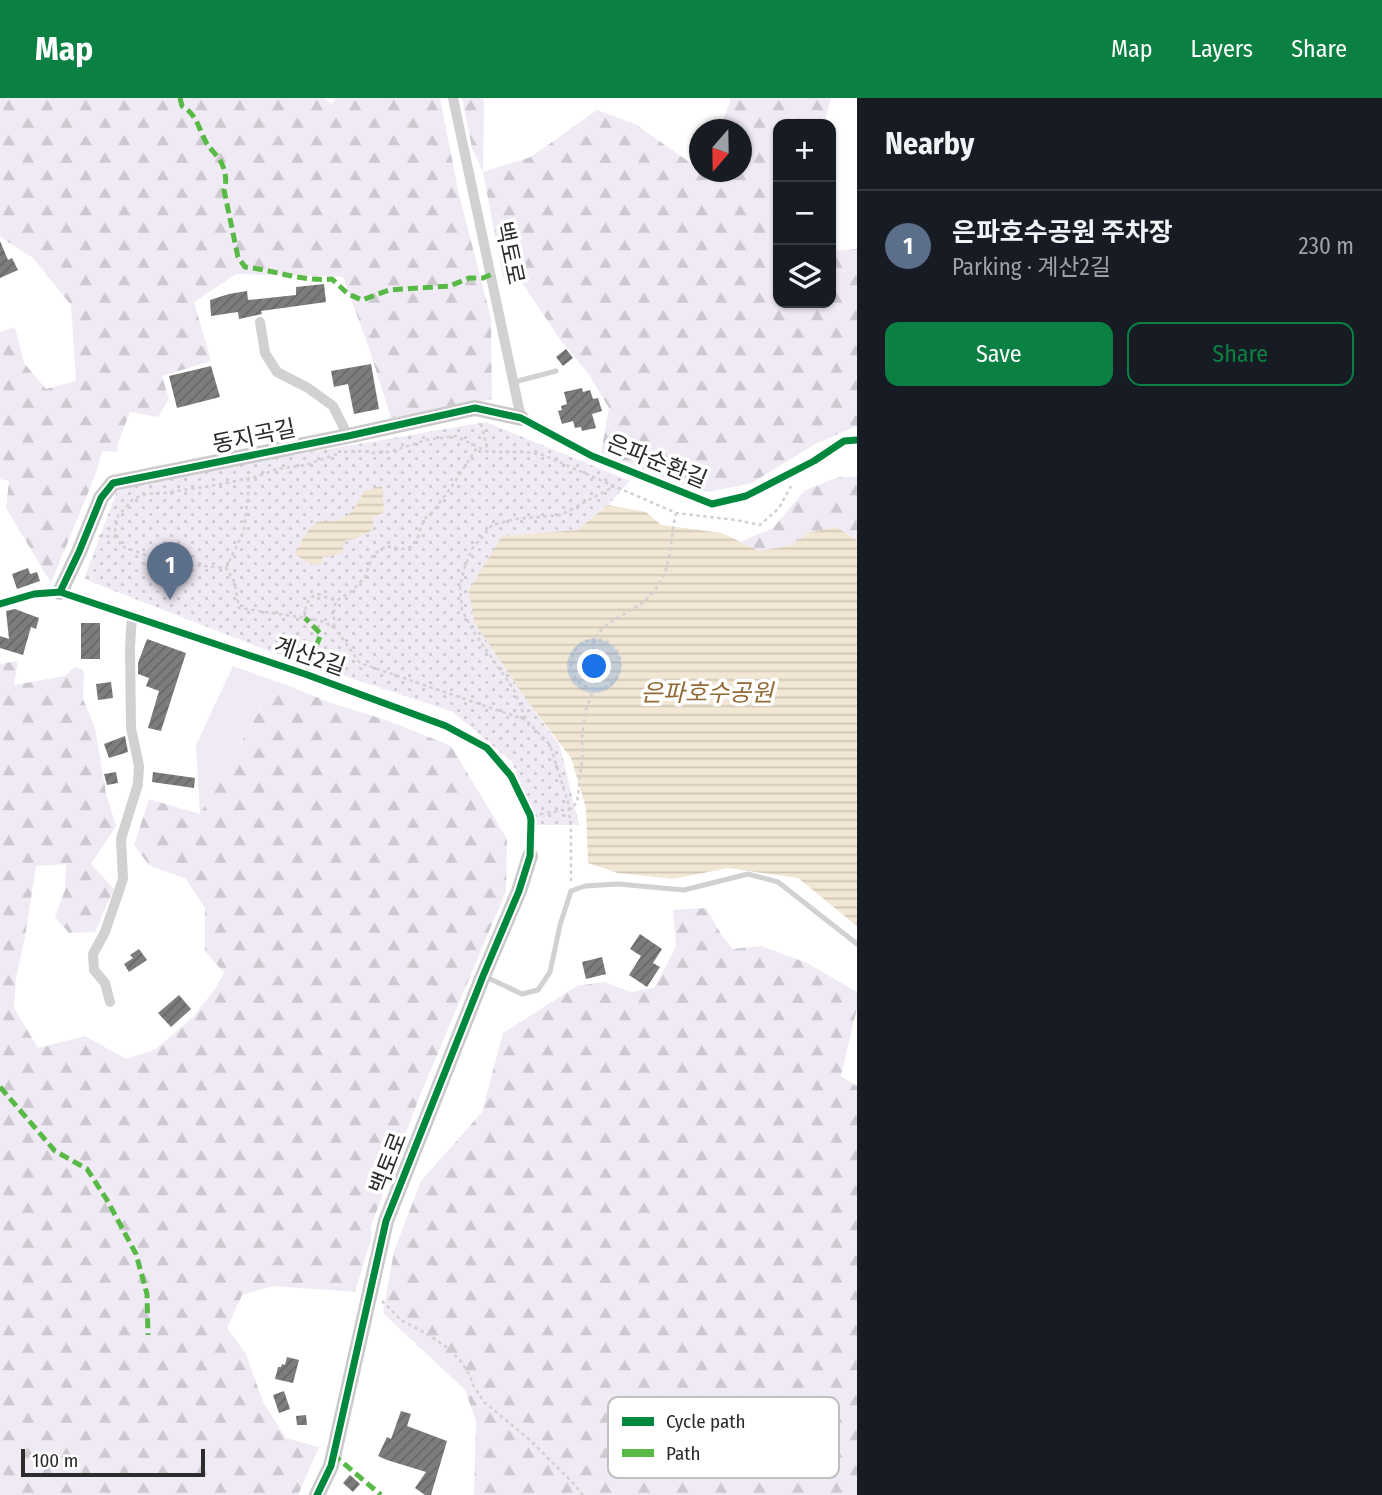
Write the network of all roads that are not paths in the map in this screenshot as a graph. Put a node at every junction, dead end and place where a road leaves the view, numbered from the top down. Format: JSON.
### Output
{"nodes":[{"id":1,"x":453,"y":98,"type":"edge"},
{"id":2,"x":260,"y":322,"type":"dead end"},
{"id":3,"x":556,"y":371,"type":"dead end"},
{"id":4,"x":514,"y":382,"type":"junction"},
{"id":5,"x":521,"y":418,"type":"junction"},
{"id":6,"x":348,"y":436,"type":"junction"},
{"id":7,"x":857,"y":440,"type":"edge"},
{"id":8,"x":60,"y":592,"type":"junction"},
{"id":9,"x":0,"y":604,"type":"edge"},
{"id":10,"x":132,"y":615,"type":"junction"},
{"id":11,"x":530,"y":856,"type":"joint"},
{"id":12,"x":857,"y":944,"type":"edge"},
{"id":13,"x":483,"y":976,"type":"junction"},
{"id":14,"x":110,"y":1002,"type":"dead end"},
{"id":15,"x":317,"y":1495,"type":"edge"}],
"edges":[{"from":1,"to":4,"type":"street","name":"백토로"},
{"from":2,"to":6,"type":"street"},
{"from":3,"to":4,"type":"lane"},
{"from":4,"to":5,"type":"street","name":"백토로"},
{"from":5,"to":6,"type":"street","name":"동지곡길"},
{"from":5,"to":7,"type":"street","name":"은파순환길"},
{"from":6,"to":8,"type":"street","name":"동지곡길"},
{"from":8,"to":9,"type":"street","name":"계산2길"},
{"from":8,"to":10,"type":"street","name":"계산2길"},
{"from":10,"to":11,"type":"street","name":"계산2길"},
{"from":10,"to":14,"type":"street"},
{"from":11,"to":13,"type":"street","name":"백토로"},
{"from":12,"to":13,"type":"lane"},
{"from":13,"to":15,"type":"street","name":"백토로"}]}
